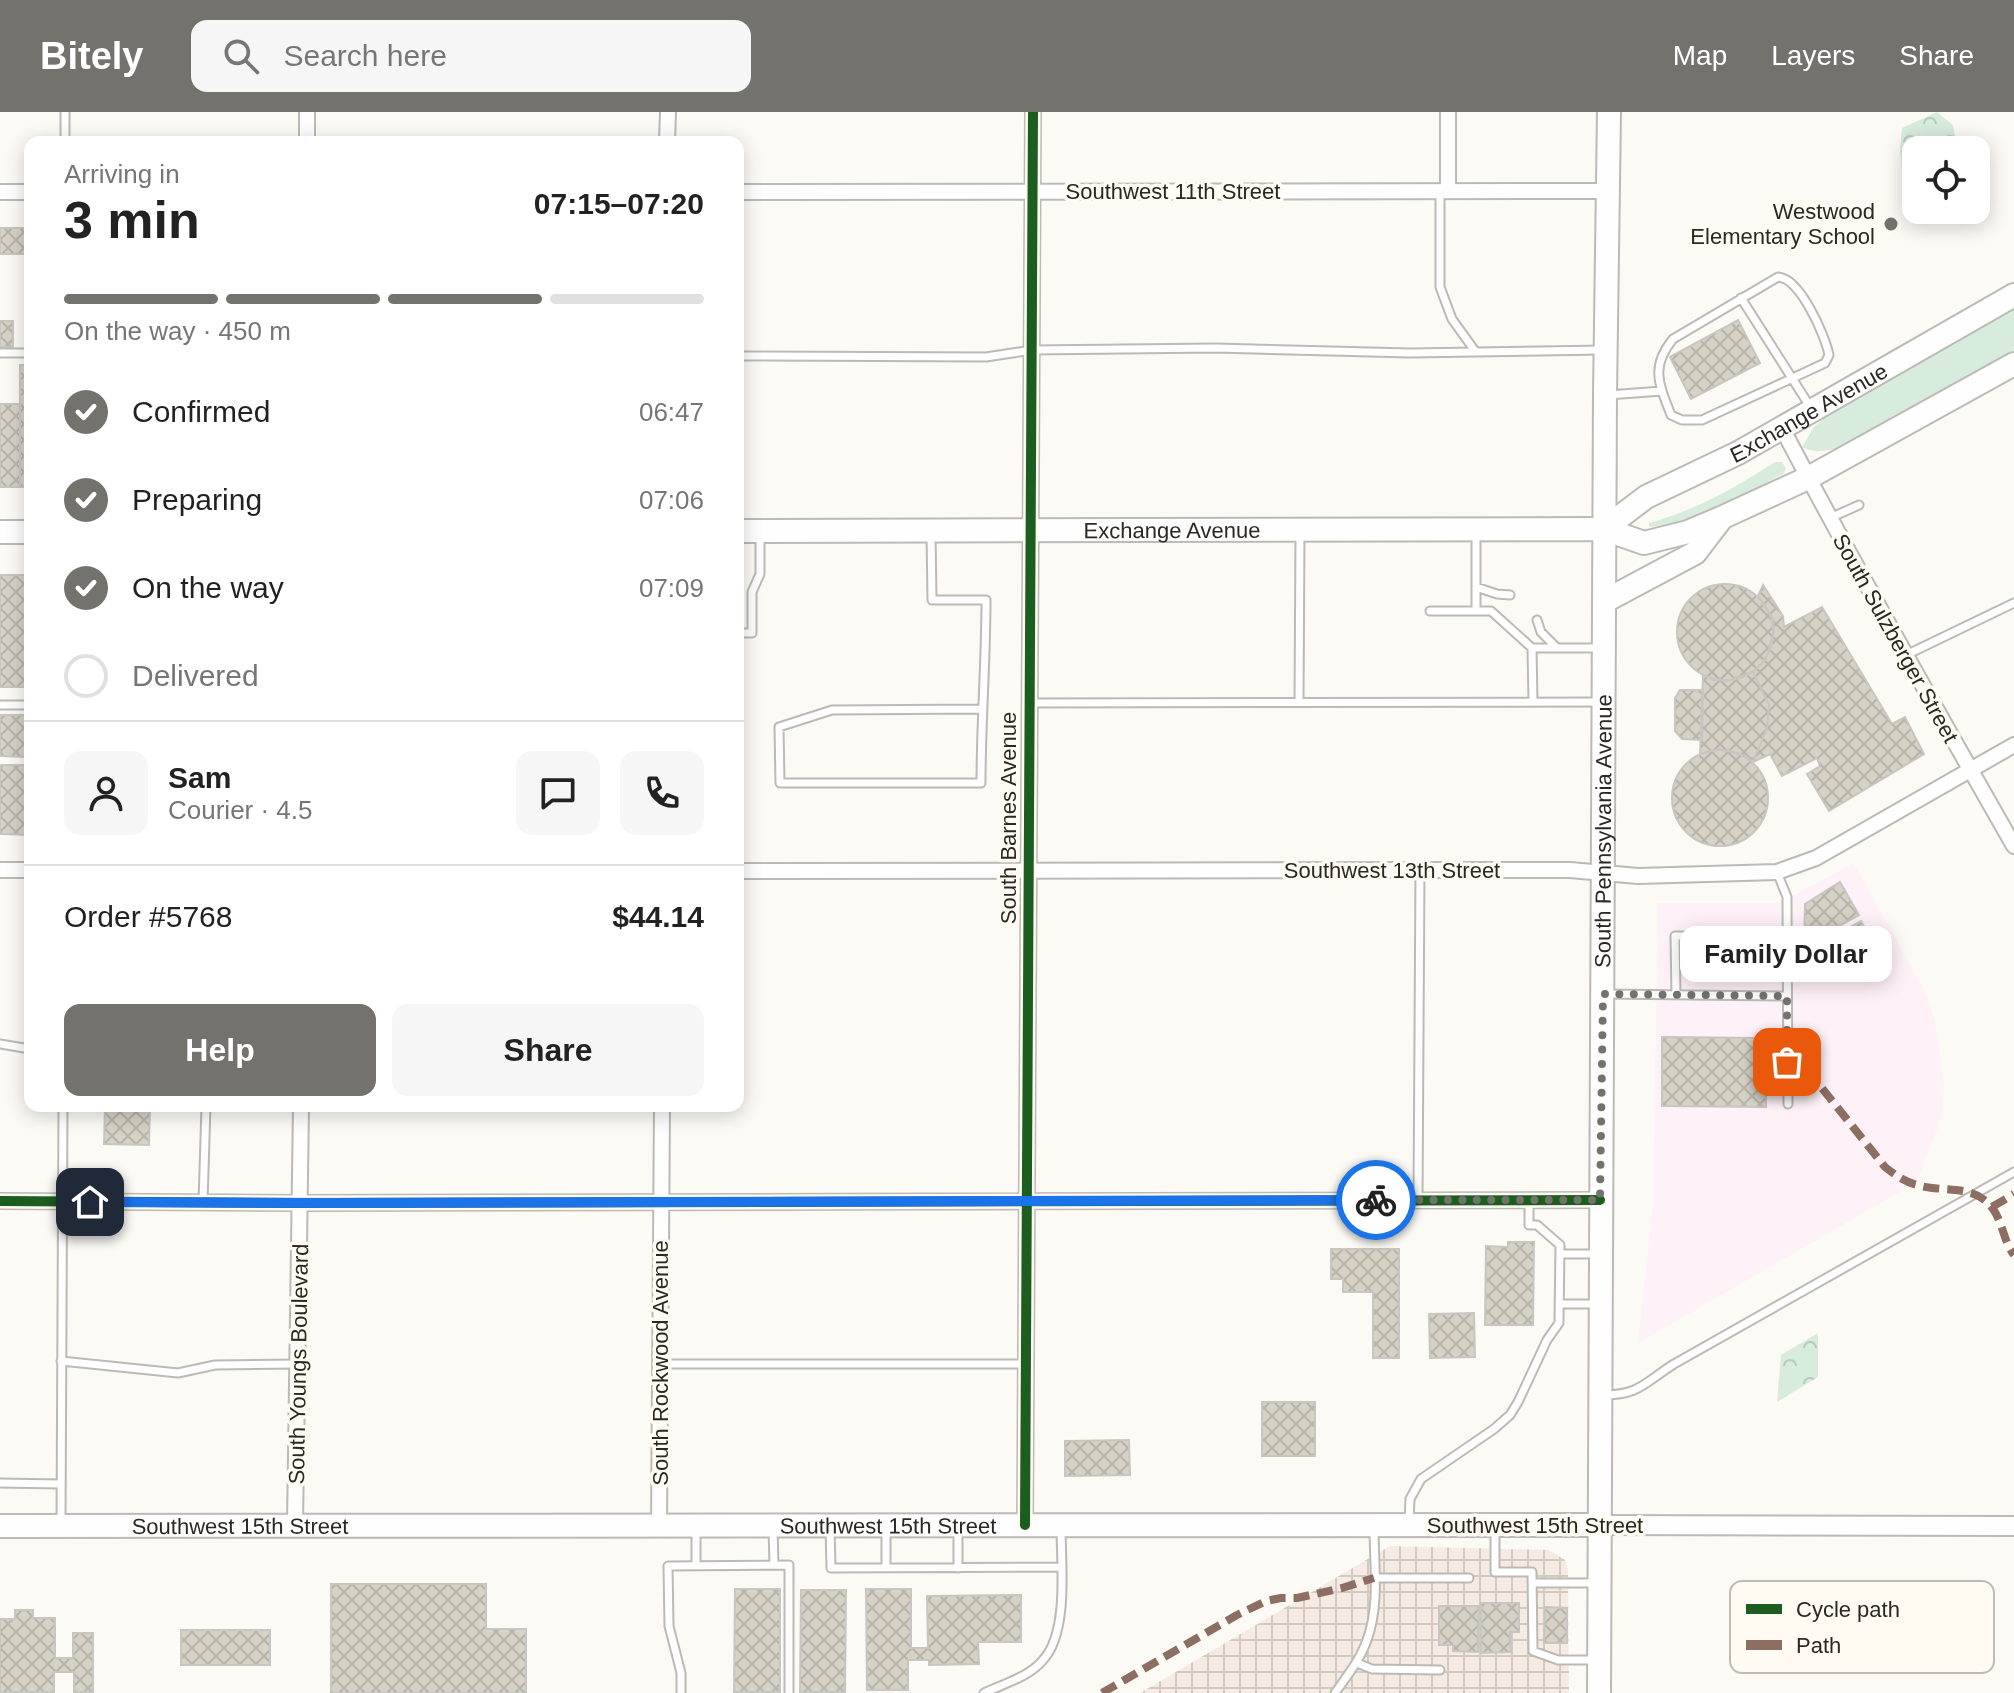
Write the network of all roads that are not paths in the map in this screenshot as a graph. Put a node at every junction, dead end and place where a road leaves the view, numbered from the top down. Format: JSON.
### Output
{"nodes":[{"id":1,"x":65,"y":112,"type":"edge"},
{"id":2,"x":307,"y":112,"type":"edge"},
{"id":3,"x":668,"y":112,"type":"edge"},
{"id":4,"x":1033,"y":112,"type":"edge"},
{"id":5,"x":1448,"y":112,"type":"edge"},
{"id":6,"x":1609,"y":112,"type":"edge"},
{"id":7,"x":65,"y":136,"type":"edge"},
{"id":8,"x":307,"y":136,"type":"edge"},
{"id":9,"x":667,"y":136,"type":"edge"},
{"id":10,"x":1033,"y":191,"type":"junction"},
{"id":11,"x":1444,"y":191,"type":"junction"},
{"id":12,"x":1608,"y":191,"type":"junction"},
{"id":13,"x":0,"y":192,"type":"edge"},
{"id":14,"x":24,"y":192,"type":"edge"},
{"id":15,"x":744,"y":192,"type":"edge"},
{"id":16,"x":2014,"y":295,"type":"edge"},
{"id":17,"x":1741,"y":298,"type":"junction"},
{"id":18,"x":1032,"y":350,"type":"junction"},
{"id":19,"x":1605,"y":350,"type":"junction"},
{"id":20,"x":1475,"y":351,"type":"junction"},
{"id":21,"x":0,"y":353,"type":"edge"},
{"id":22,"x":24,"y":353,"type":"edge"},
{"id":23,"x":744,"y":356,"type":"edge"},
{"id":24,"x":2014,"y":364,"type":"edge"},
{"id":25,"x":1794,"y":377,"type":"junction"},
{"id":26,"x":1662,"y":391,"type":"junction"},
{"id":27,"x":1605,"y":395,"type":"junction"},
{"id":28,"x":1813,"y":410,"type":"junction"},
{"id":29,"x":1782,"y":428,"type":"junction"},
{"id":30,"x":1808,"y":478,"type":"junction"},
{"id":31,"x":1859,"y":505,"type":"dead end"},
{"id":32,"x":1721,"y":518,"type":"junction"},
{"id":33,"x":1830,"y":518,"type":"junction"},
{"id":34,"x":1604,"y":529,"type":"junction"},
{"id":35,"x":749,"y":531,"type":"edge"},
{"id":36,"x":931,"y":531,"type":"junction"},
{"id":37,"x":1029,"y":531,"type":"junction"},
{"id":38,"x":1300,"y":531,"type":"junction"},
{"id":39,"x":1476,"y":531,"type":"junction"},
{"id":40,"x":0,"y":532,"type":"edge"},
{"id":41,"x":24,"y":532,"type":"edge"},
{"id":42,"x":1476,"y":587,"type":"junction"},
{"id":43,"x":1497,"y":594,"type":"junction"},
{"id":44,"x":1510,"y":595,"type":"dead end"},
{"id":45,"x":1605,"y":601,"type":"junction"},
{"id":46,"x":2014,"y":603,"type":"edge"},
{"id":47,"x":1501,"y":604,"type":"dead end"},
{"id":48,"x":1430,"y":611,"type":"dead end"},
{"id":49,"x":1476,"y":611,"type":"junction"},
{"id":50,"x":1537,"y":620,"type":"dead end"},
{"id":51,"x":1528,"y":627,"type":"dead end"},
{"id":52,"x":1541,"y":632,"type":"junction"},
{"id":53,"x":744,"y":633,"type":"edge"},
{"id":54,"x":1532,"y":648,"type":"junction"},
{"id":55,"x":1557,"y":648,"type":"junction"},
{"id":56,"x":1605,"y":648,"type":"junction"},
{"id":57,"x":1906,"y":655,"type":"junction"},
{"id":58,"x":1299,"y":702,"type":"junction"},
{"id":59,"x":1533,"y":702,"type":"junction"},
{"id":60,"x":1028,"y":703,"type":"junction"},
{"id":61,"x":1605,"y":703,"type":"junction"},
{"id":62,"x":0,"y":705,"type":"edge"},
{"id":63,"x":24,"y":705,"type":"edge"},
{"id":64,"x":981,"y":709,"type":"junction"},
{"id":65,"x":2014,"y":745,"type":"edge"},
{"id":66,"x":1970,"y":770,"type":"junction"},
{"id":67,"x":2014,"y":846,"type":"edge"},
{"id":68,"x":0,"y":870,"type":"edge"},
{"id":69,"x":24,"y":870,"type":"edge"},
{"id":70,"x":1029,"y":870,"type":"junction"},
{"id":71,"x":1420,"y":870,"type":"junction"},
{"id":72,"x":744,"y":871,"type":"edge"},
{"id":73,"x":1777,"y":872,"type":"junction"},
{"id":74,"x":1604,"y":873,"type":"junction"},
{"id":75,"x":1787,"y":936,"type":"junction"},
{"id":76,"x":1603,"y":994,"type":"junction"},
{"id":77,"x":1676,"y":995,"type":"junction"},
{"id":78,"x":1787,"y":996,"type":"junction"},
{"id":79,"x":0,"y":1044,"type":"edge"},
{"id":80,"x":24,"y":1048,"type":"edge"},
{"id":81,"x":1788,"y":1104,"type":"dead end"},
{"id":82,"x":63,"y":1112,"type":"edge"},
{"id":83,"x":206,"y":1112,"type":"edge"},
{"id":84,"x":301,"y":1112,"type":"edge"},
{"id":85,"x":662,"y":1112,"type":"edge"},
{"id":86,"x":2014,"y":1172,"type":"edge"},
{"id":87,"x":1418,"y":1200,"type":"junction"},
{"id":88,"x":1529,"y":1200,"type":"junction"},
{"id":89,"x":1600,"y":1200,"type":"junction"},
{"id":90,"x":0,"y":1201,"type":"edge"},
{"id":91,"x":62,"y":1201,"type":"junction"},
{"id":92,"x":1027,"y":1201,"type":"junction"},
{"id":93,"x":662,"y":1202,"type":"junction"},
{"id":94,"x":203,"y":1203,"type":"junction"},
{"id":95,"x":300,"y":1203,"type":"junction"},
{"id":96,"x":1560,"y":1254,"type":"junction"},
{"id":97,"x":1600,"y":1254,"type":"junction"},
{"id":98,"x":1559,"y":1304,"type":"junction"},
{"id":99,"x":1600,"y":1304,"type":"junction"},
{"id":100,"x":61,"y":1361,"type":"junction"},
{"id":101,"x":298,"y":1364,"type":"junction"},
{"id":102,"x":660,"y":1364,"type":"junction"},
{"id":103,"x":1026,"y":1364,"type":"junction"},
{"id":104,"x":1600,"y":1395,"type":"junction"},
{"id":105,"x":0,"y":1483,"type":"edge"},
{"id":106,"x":61,"y":1484,"type":"junction"},
{"id":107,"x":295,"y":1525,"type":"junction"},
{"id":108,"x":659,"y":1525,"type":"junction"},
{"id":109,"x":696,"y":1525,"type":"junction"},
{"id":110,"x":773,"y":1525,"type":"junction"},
{"id":111,"x":830,"y":1525,"type":"junction"},
{"id":112,"x":886,"y":1525,"type":"junction"},
{"id":113,"x":958,"y":1525,"type":"junction"},
{"id":114,"x":1025,"y":1525,"type":"junction"},
{"id":115,"x":1061,"y":1525,"type":"junction"},
{"id":116,"x":1374,"y":1525,"type":"junction"},
{"id":117,"x":1409,"y":1525,"type":"junction"},
{"id":118,"x":1495,"y":1525,"type":"junction"},
{"id":119,"x":1599,"y":1525,"type":"junction"},
{"id":120,"x":0,"y":1526,"type":"edge"},
{"id":121,"x":61,"y":1526,"type":"junction"},
{"id":122,"x":2014,"y":1526,"type":"edge"},
{"id":123,"x":774,"y":1565,"type":"junction"},
{"id":124,"x":696,"y":1566,"type":"junction"},
{"id":125,"x":1061,"y":1567,"type":"junction"},
{"id":126,"x":886,"y":1568,"type":"junction"},
{"id":127,"x":958,"y":1568,"type":"junction"},
{"id":128,"x":1374,"y":1578,"type":"junction"},
{"id":129,"x":1469,"y":1578,"type":"dead end"},
{"id":130,"x":1532,"y":1583,"type":"junction"},
{"id":131,"x":1599,"y":1583,"type":"junction"},
{"id":132,"x":1599,"y":1660,"type":"junction"},
{"id":133,"x":1357,"y":1663,"type":"junction"},
{"id":134,"x":1440,"y":1670,"type":"dead end"},
{"id":135,"x":681,"y":1693,"type":"edge"},
{"id":136,"x":789,"y":1693,"type":"edge"},
{"id":137,"x":984,"y":1693,"type":"edge"},
{"id":138,"x":1335,"y":1693,"type":"edge"},
{"id":139,"x":1599,"y":1693,"type":"edge"}],
"edges":[{"from":1,"to":7,"type":"lane"},
{"from":2,"to":8,"type":"street"},
{"from":3,"to":9,"type":"street"},
{"from":4,"to":10,"type":"street","name":"South Barnes Avenue"},
{"from":5,"to":11,"type":"street"},
{"from":6,"to":12,"type":"main road","name":"South Pennsylvania Avenue"},
{"from":10,"to":11,"type":"street","name":"Southwest 11th Street"},
{"from":10,"to":15,"type":"street","name":"Southwest 11th Street"},
{"from":10,"to":18,"type":"street","name":"South Barnes Avenue"},
{"from":11,"to":12,"type":"street","name":"Southwest 11th Street"},
{"from":11,"to":20,"type":"lane"},
{"from":12,"to":19,"type":"main road","name":"South Pennsylvania Avenue"},
{"from":13,"to":14,"type":"street"},
{"from":16,"to":28,"type":"main road","name":"Exchange Avenue"},
{"from":17,"to":25,"type":"lane"},
{"from":17,"to":25,"type":"lane"},
{"from":17,"to":26,"type":"lane"},
{"from":18,"to":20,"type":"lane"},
{"from":18,"to":23,"type":"lane"},
{"from":18,"to":37,"type":"street","name":"South Barnes Avenue"},
{"from":19,"to":20,"type":"lane"},
{"from":19,"to":27,"type":"main road","name":"South Pennsylvania Avenue"},
{"from":21,"to":22,"type":"lane"},
{"from":24,"to":30,"type":"main road","name":"Exchange Avenue"},
{"from":25,"to":26,"type":"lane"},
{"from":25,"to":28,"type":"lane"},
{"from":26,"to":27,"type":"lane"},
{"from":27,"to":34,"type":"main road","name":"South Pennsylvania Avenue"},
{"from":28,"to":29,"type":"main road","name":"Exchange Avenue"},
{"from":29,"to":30,"type":"street","name":"South Sulzberger Street"},
{"from":29,"to":34,"type":"main road","name":"Exchange Avenue"},
{"from":30,"to":32,"type":"main road","name":"Exchange Avenue"},
{"from":30,"to":33,"type":"street","name":"South Sulzberger Street"},
{"from":31,"to":33,"type":"lane"},
{"from":32,"to":34,"type":"main road","name":"Exchange Avenue"},
{"from":32,"to":45,"type":"main road"},
{"from":33,"to":57,"type":"street","name":"South Sulzberger Street"},
{"from":34,"to":39,"type":"main road","name":"Exchange Avenue"},
{"from":34,"to":45,"type":"main road","name":"South Pennsylvania Avenue"},
{"from":35,"to":36,"type":"main road","name":"Exchange Avenue"},
{"from":35,"to":53,"type":"lane"},
{"from":36,"to":37,"type":"main road","name":"Exchange Avenue"},
{"from":36,"to":64,"type":"lane"},
{"from":37,"to":38,"type":"main road","name":"Exchange Avenue"},
{"from":37,"to":60,"type":"street","name":"South Barnes Avenue"},
{"from":38,"to":39,"type":"main road","name":"Exchange Avenue"},
{"from":38,"to":58,"type":"lane"},
{"from":39,"to":42,"type":"lane"},
{"from":40,"to":41,"type":"main road"},
{"from":42,"to":43,"type":"lane"},
{"from":42,"to":49,"type":"lane"},
{"from":43,"to":44,"type":"lane"},
{"from":43,"to":47,"type":"lane"},
{"from":45,"to":56,"type":"main road","name":"South Pennsylvania Avenue"},
{"from":46,"to":57,"type":"lane"},
{"from":48,"to":49,"type":"lane"},
{"from":49,"to":54,"type":"lane"},
{"from":50,"to":52,"type":"lane"},
{"from":51,"to":52,"type":"lane"},
{"from":52,"to":55,"type":"lane"},
{"from":54,"to":55,"type":"lane"},
{"from":54,"to":59,"type":"lane"},
{"from":55,"to":56,"type":"lane"},
{"from":56,"to":61,"type":"main road","name":"South Pennsylvania Avenue"},
{"from":57,"to":66,"type":"street","name":"South Sulzberger Street"},
{"from":58,"to":59,"type":"lane"},
{"from":58,"to":60,"type":"lane"},
{"from":59,"to":61,"type":"lane"},
{"from":60,"to":70,"type":"street","name":"South Barnes Avenue"},
{"from":61,"to":74,"type":"main road","name":"South Pennsylvania Avenue"},
{"from":62,"to":63,"type":"lane"},
{"from":64,"to":64,"type":"lane"},
{"from":65,"to":66,"type":"street","name":"Southwest 13th Street"},
{"from":66,"to":67,"type":"street","name":"South Sulzberger Street"},
{"from":66,"to":73,"type":"street","name":"Southwest 13th Street"},
{"from":68,"to":69,"type":"street"},
{"from":70,"to":71,"type":"street","name":"Southwest 13th Street"},
{"from":70,"to":72,"type":"street","name":"Southwest 13th Street"},
{"from":70,"to":92,"type":"street","name":"South Barnes Avenue"},
{"from":71,"to":74,"type":"street","name":"Southwest 13th Street"},
{"from":71,"to":87,"type":"lane"},
{"from":73,"to":74,"type":"street","name":"Southwest 13th Street"},
{"from":73,"to":75,"type":"lane"},
{"from":74,"to":76,"type":"main road","name":"South Pennsylvania Avenue"},
{"from":75,"to":77,"type":"lane"},
{"from":75,"to":78,"type":"lane"},
{"from":76,"to":77,"type":"lane"},
{"from":76,"to":89,"type":"main road","name":"South Pennsylvania Avenue"},
{"from":77,"to":78,"type":"lane"},
{"from":78,"to":81,"type":"lane"},
{"from":79,"to":80,"type":"lane"},
{"from":82,"to":91,"type":"lane"},
{"from":83,"to":94,"type":"lane"},
{"from":84,"to":95,"type":"street","name":"South Youngs Boulevard"},
{"from":85,"to":93,"type":"street","name":"South Rockwood Avenue"},
{"from":86,"to":104,"type":"lane"},
{"from":87,"to":88,"type":"street"},
{"from":87,"to":92,"type":"street"},
{"from":88,"to":89,"type":"street"},
{"from":88,"to":96,"type":"lane"},
{"from":89,"to":97,"type":"main road","name":"South Pennsylvania Avenue"},
{"from":90,"to":91,"type":"street"},
{"from":91,"to":94,"type":"street"},
{"from":91,"to":100,"type":"lane"},
{"from":92,"to":93,"type":"street"},
{"from":92,"to":103,"type":"street","name":"South Barnes Avenue"},
{"from":93,"to":95,"type":"street"},
{"from":93,"to":102,"type":"street","name":"South Rockwood Avenue"},
{"from":94,"to":95,"type":"street"},
{"from":95,"to":101,"type":"street","name":"South Youngs Boulevard"},
{"from":96,"to":97,"type":"lane"},
{"from":96,"to":98,"type":"lane"},
{"from":97,"to":99,"type":"main road","name":"South Pennsylvania Avenue"},
{"from":98,"to":99,"type":"lane"},
{"from":98,"to":117,"type":"lane"},
{"from":99,"to":104,"type":"main road","name":"South Pennsylvania Avenue"},
{"from":100,"to":101,"type":"lane"},
{"from":100,"to":106,"type":"lane"},
{"from":101,"to":107,"type":"street","name":"South Youngs Boulevard"},
{"from":102,"to":103,"type":"lane"},
{"from":102,"to":108,"type":"street","name":"South Rockwood Avenue"},
{"from":103,"to":114,"type":"street","name":"South Barnes Avenue"},
{"from":104,"to":119,"type":"main road","name":"South Pennsylvania Avenue"},
{"from":105,"to":106,"type":"lane"},
{"from":106,"to":121,"type":"lane"},
{"from":107,"to":108,"type":"main road","name":"Southwest 15th Street"},
{"from":107,"to":121,"type":"main road","name":"Southwest 15th Street"},
{"from":108,"to":109,"type":"main road","name":"Southwest 15th Street"},
{"from":109,"to":110,"type":"main road","name":"Southwest 15th Street"},
{"from":109,"to":124,"type":"lane"},
{"from":110,"to":111,"type":"main road","name":"Southwest 15th Street"},
{"from":110,"to":123,"type":"lane"},
{"from":111,"to":112,"type":"main road","name":"Southwest 15th Street"},
{"from":111,"to":126,"type":"lane"},
{"from":112,"to":113,"type":"main road","name":"Southwest 15th Street"},
{"from":112,"to":126,"type":"lane"},
{"from":113,"to":114,"type":"main road","name":"Southwest 15th Street"},
{"from":113,"to":127,"type":"lane"},
{"from":114,"to":115,"type":"main road","name":"Southwest 15th Street"},
{"from":115,"to":116,"type":"main road","name":"Southwest 15th Street"},
{"from":115,"to":125,"type":"lane"},
{"from":116,"to":117,"type":"main road","name":"Southwest 15th Street"},
{"from":116,"to":128,"type":"lane"},
{"from":117,"to":118,"type":"main road","name":"Southwest 15th Street"},
{"from":118,"to":119,"type":"main road","name":"Southwest 15th Street"},
{"from":118,"to":130,"type":"lane"},
{"from":119,"to":122,"type":"street","name":"Southwest 15th Street"},
{"from":119,"to":131,"type":"main road","name":"South Pennsylvania Avenue"},
{"from":120,"to":121,"type":"main road","name":"Southwest 15th Street"},
{"from":123,"to":124,"type":"lane"},
{"from":123,"to":136,"type":"lane"},
{"from":124,"to":135,"type":"lane"},
{"from":125,"to":127,"type":"lane"},
{"from":125,"to":137,"type":"lane"},
{"from":126,"to":127,"type":"lane"},
{"from":128,"to":129,"type":"lane"},
{"from":128,"to":133,"type":"lane"},
{"from":130,"to":131,"type":"lane"},
{"from":130,"to":132,"type":"lane"},
{"from":131,"to":132,"type":"main road","name":"South Pennsylvania Avenue"},
{"from":132,"to":139,"type":"main road","name":"South Pennsylvania Avenue"},
{"from":133,"to":134,"type":"lane"},
{"from":133,"to":138,"type":"lane"}]}
